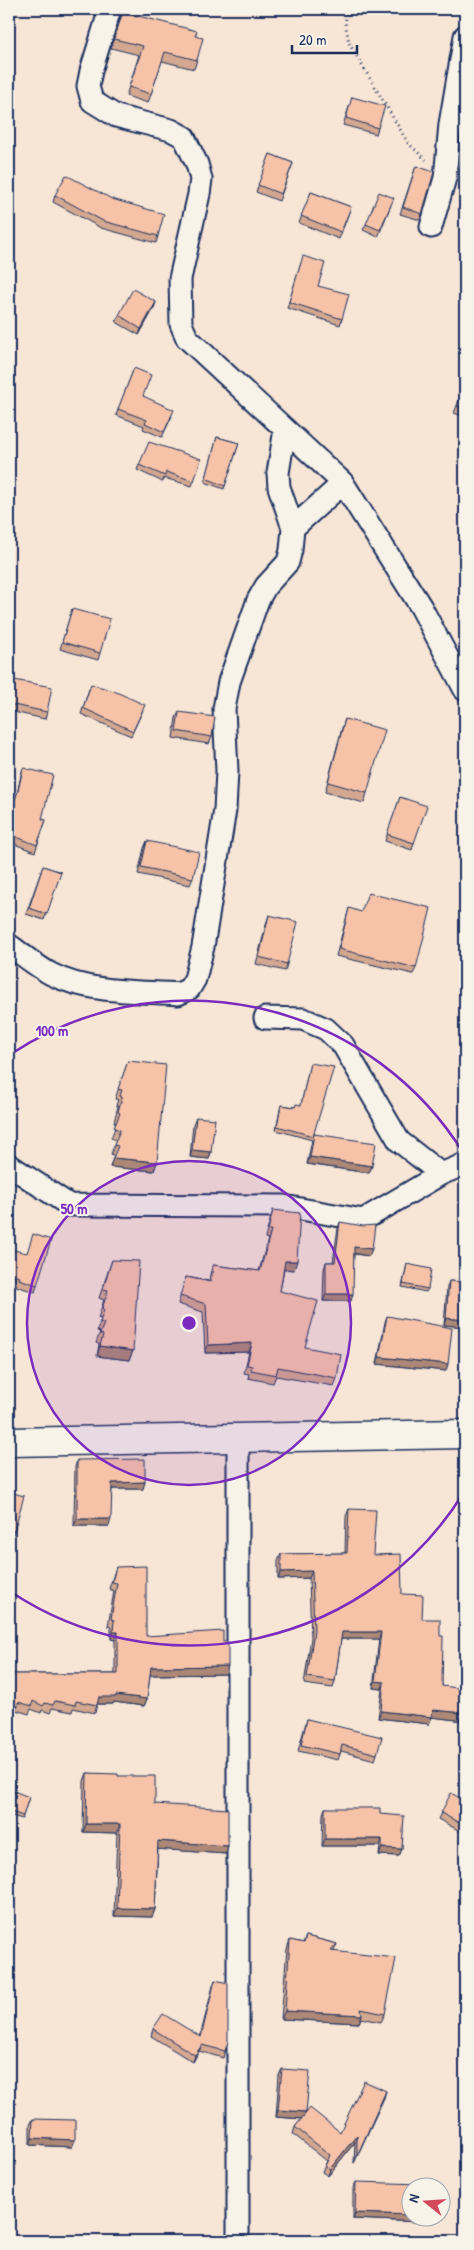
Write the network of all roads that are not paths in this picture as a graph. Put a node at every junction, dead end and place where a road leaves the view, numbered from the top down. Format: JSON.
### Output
{"nodes":[{"id":1,"x":110,"y":9,"type":"edge"},
{"id":2,"x":465,"y":36,"type":"edge"},
{"id":3,"x":457,"y":129,"type":"edge"},
{"id":4,"x":431,"y":227,"type":"dead end"},
{"id":5,"x":285,"y":429,"type":"junction"},
{"id":6,"x":343,"y":483,"type":"junction"},
{"id":7,"x":293,"y":528,"type":"junction"},
{"id":8,"x":465,"y":690,"type":"edge"},
{"id":9,"x":9,"y":945,"type":"edge"},
{"id":10,"x":265,"y":1018,"type":"dead end"},
{"id":11,"x":465,"y":1164,"type":"edge"},
{"id":12,"x":9,"y":1165,"type":"edge"},
{"id":13,"x":440,"y":1174,"type":"junction"},
{"id":14,"x":465,"y":1434,"type":"edge"},
{"id":15,"x":238,"y":1438,"type":"junction"},
{"id":16,"x":9,"y":1442,"type":"edge"},
{"id":17,"x":238,"y":2241,"type":"edge"}],
"edges":[{"from":1,"to":5,"type":"street"},
{"from":2,"to":3,"type":"street"},
{"from":3,"to":4,"type":"street"},
{"from":5,"to":6,"type":"street"},
{"from":5,"to":7,"type":"street"},
{"from":6,"to":7,"type":"street"},
{"from":6,"to":8,"type":"street"},
{"from":7,"to":9,"type":"street"},
{"from":10,"to":13,"type":"street"},
{"from":11,"to":13,"type":"street"},
{"from":12,"to":13,"type":"street"},
{"from":14,"to":15,"type":"main road"},
{"from":15,"to":16,"type":"main road"},
{"from":15,"to":17,"type":"street"}]}
